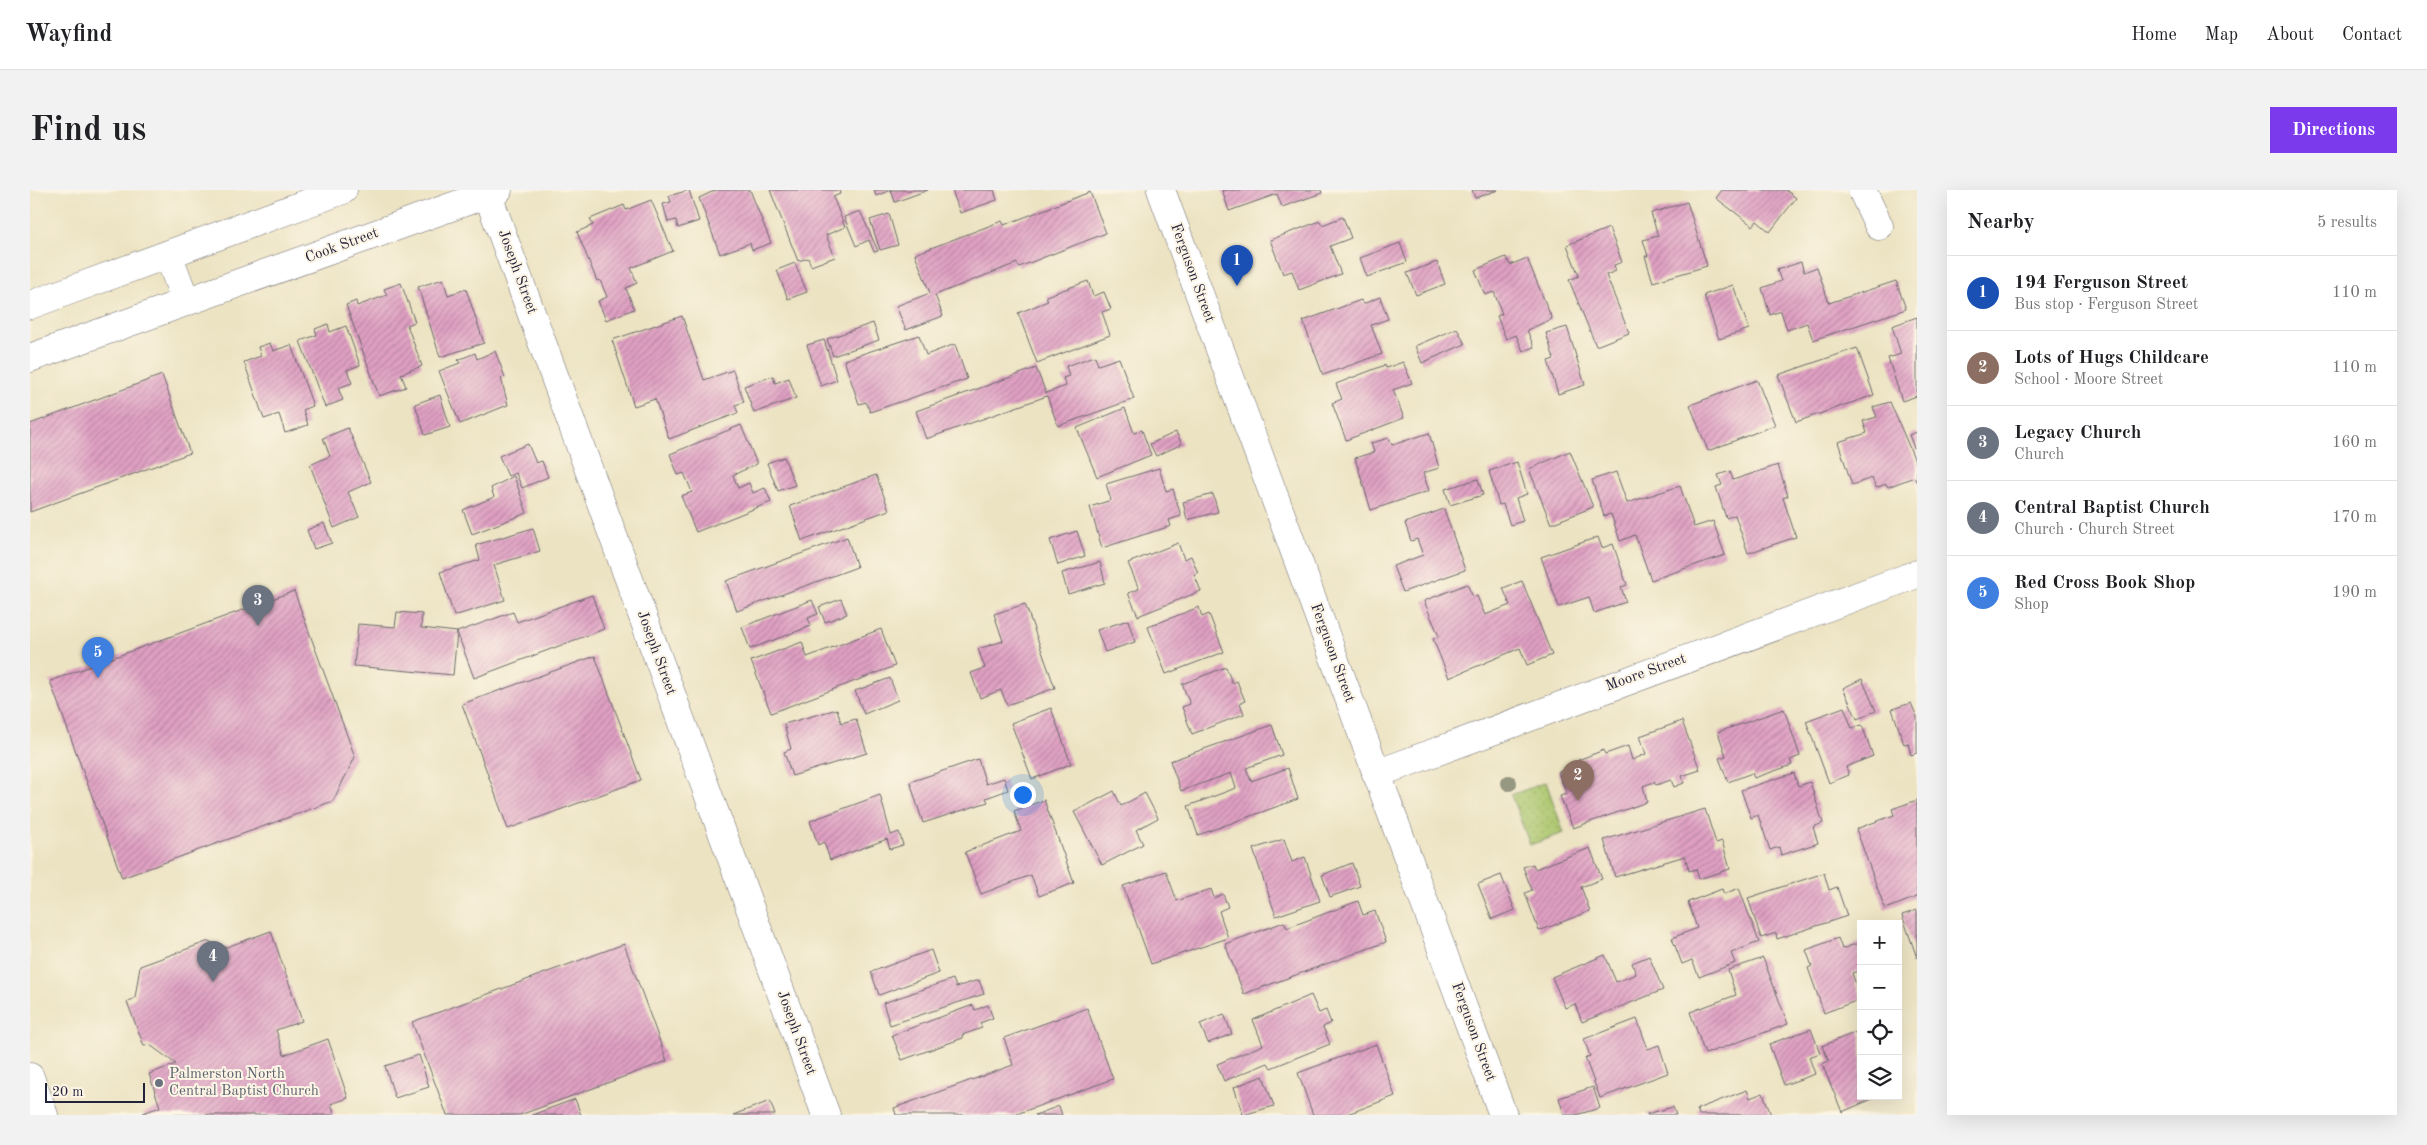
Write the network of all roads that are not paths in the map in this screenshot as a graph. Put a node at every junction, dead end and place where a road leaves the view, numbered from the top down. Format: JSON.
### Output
{"nodes":[{"id":1,"x":343,"y":190,"type":"edge"},
{"id":2,"x":1161,"y":190,"type":"edge"},
{"id":3,"x":1862,"y":190,"type":"edge"},
{"id":4,"x":491,"y":191,"type":"edge"},
{"id":5,"x":1879,"y":226,"type":"dead end"},
{"id":6,"x":168,"y":254,"type":"junction"},
{"id":7,"x":186,"y":302,"type":"junction"},
{"id":8,"x":30,"y":305,"type":"edge"},
{"id":9,"x":30,"y":358,"type":"edge"},
{"id":10,"x":1917,"y":574,"type":"edge"},
{"id":11,"x":1376,"y":774,"type":"junction"},
{"id":12,"x":30,"y":1077,"type":"edge"},
{"id":13,"x":44,"y":1115,"type":"edge"},
{"id":14,"x":826,"y":1115,"type":"edge"},
{"id":15,"x":1504,"y":1115,"type":"edge"}],
"edges":[{"from":1,"to":6,"type":"street"},
{"from":2,"to":11,"type":"street","name":"Ferguson Street"},
{"from":3,"to":5,"type":"street"},
{"from":4,"to":7,"type":"street","name":"Cook Street"},
{"from":4,"to":14,"type":"street","name":"Joseph Street"},
{"from":6,"to":7,"type":"street"},
{"from":6,"to":8,"type":"street"},
{"from":7,"to":9,"type":"street","name":"Cook Street"},
{"from":10,"to":11,"type":"street","name":"Moore Street"},
{"from":11,"to":15,"type":"street","name":"Ferguson Street"},
{"from":12,"to":13,"type":"street"}]}
